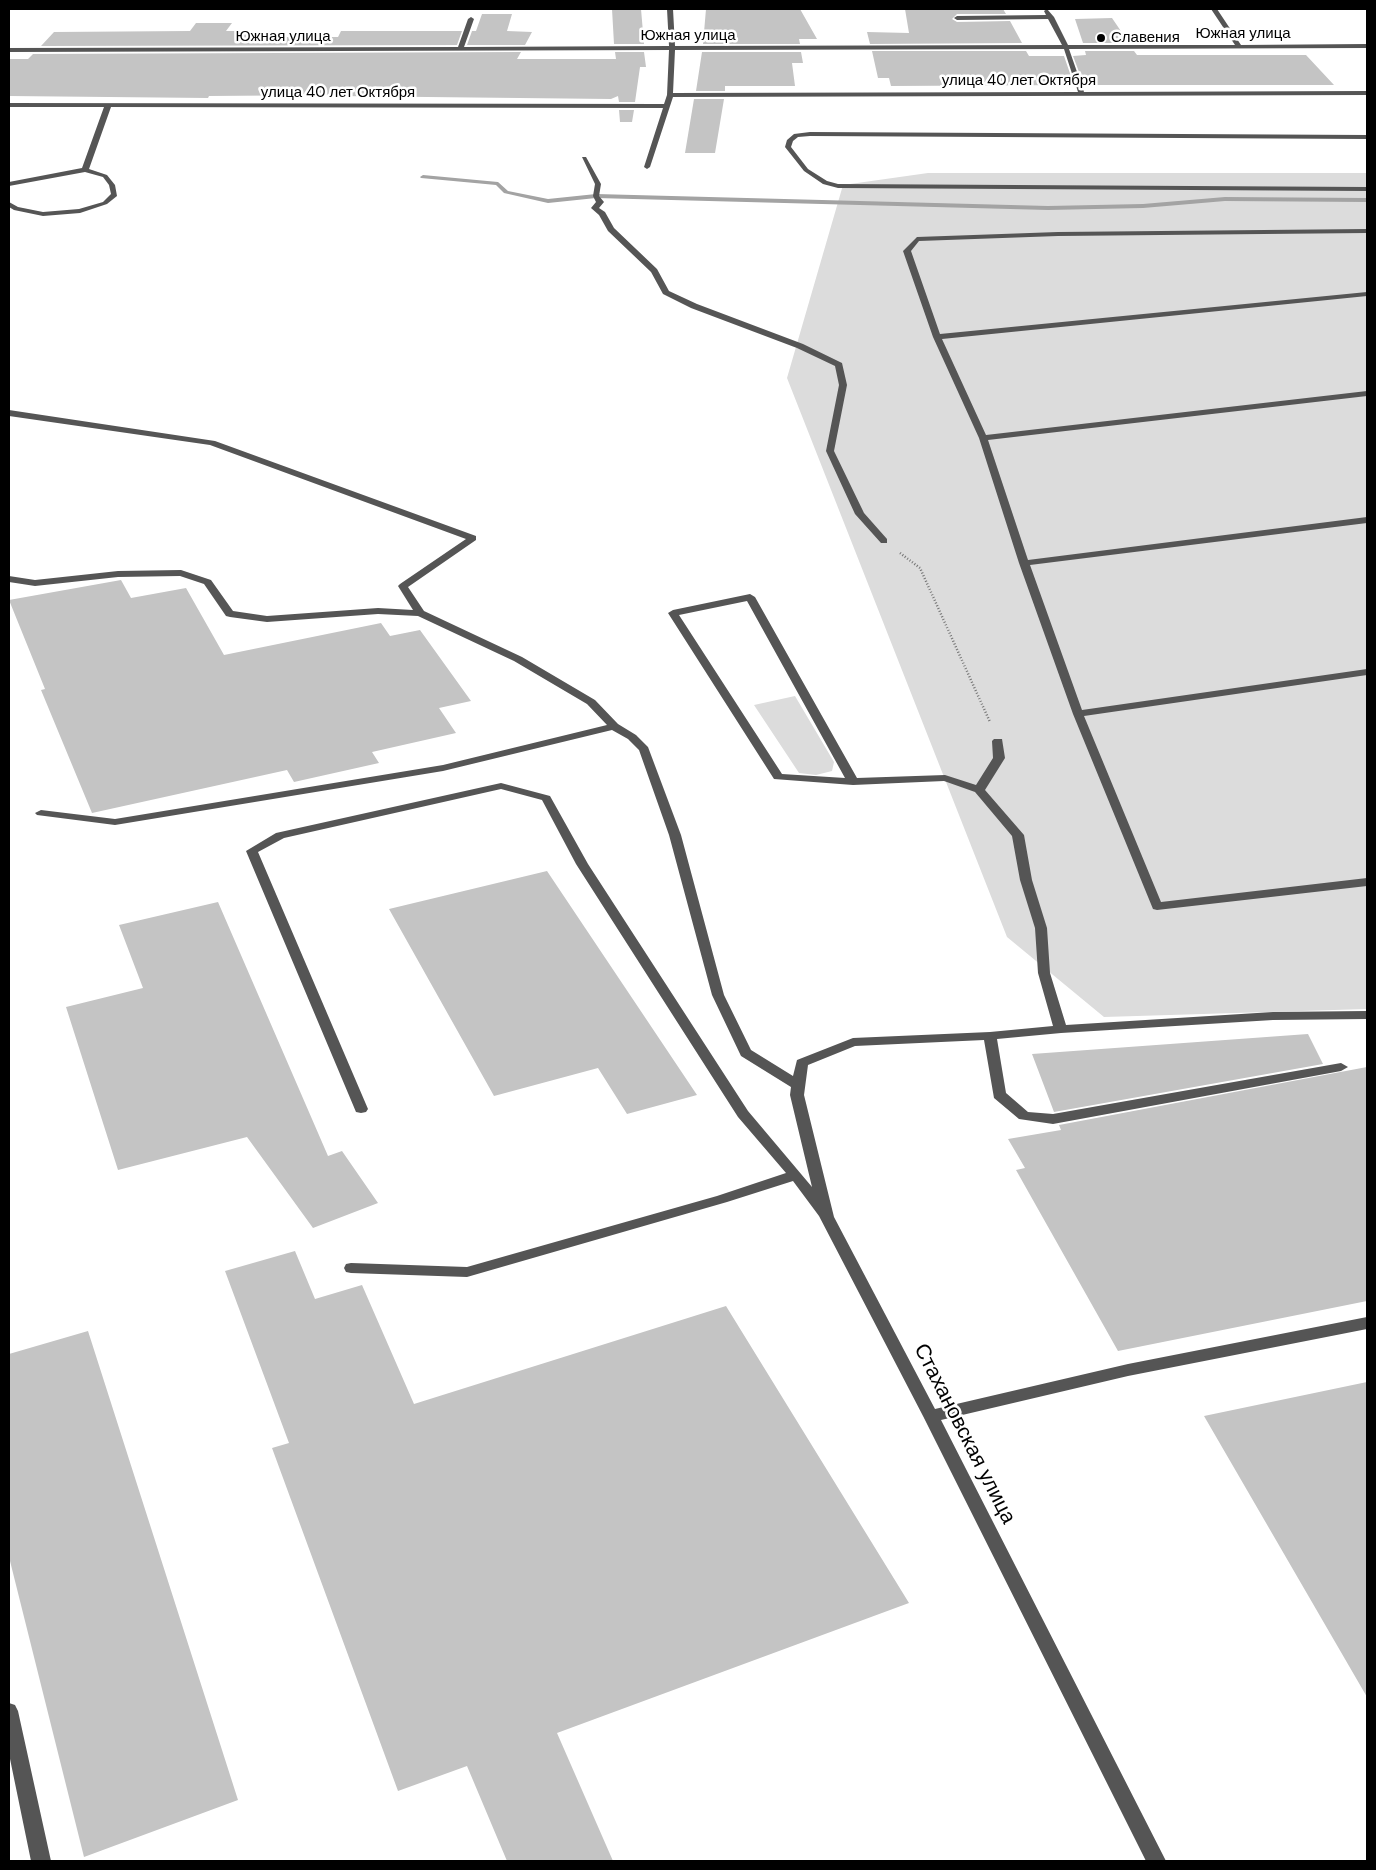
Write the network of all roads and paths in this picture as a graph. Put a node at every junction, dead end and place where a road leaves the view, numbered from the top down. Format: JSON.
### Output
{"nodes":[{"id":1,"x":670,"y":9,"type":"edge"},
{"id":2,"x":1046,"y":9,"type":"edge"},
{"id":3,"x":1214,"y":9,"type":"edge"},
{"id":4,"x":957,"y":18,"type":"dead end"},
{"id":5,"x":1051,"y":18,"type":"junction"},
{"id":6,"x":471,"y":20,"type":"dead end"},
{"id":7,"x":1239,"y":46,"type":"junction"},
{"id":8,"x":1367,"y":46,"type":"edge"},
{"id":9,"x":1066,"y":47,"type":"junction"},
{"id":10,"x":672,"y":48,"type":"junction"},
{"id":11,"x":460,"y":49,"type":"junction"},
{"id":12,"x":9,"y":50,"type":"edge"},
{"id":13,"x":1081,"y":93,"type":"junction"},
{"id":14,"x":1367,"y":93,"type":"edge"},
{"id":15,"x":670,"y":94,"type":"junction"},
{"id":16,"x":9,"y":105,"type":"edge"},
{"id":17,"x":108,"y":106,"type":"junction"},
{"id":18,"x":667,"y":106,"type":"junction"},
{"id":19,"x":1367,"y":137,"type":"edge"},
{"id":20,"x":584,"y":158,"type":"dead end"},
{"id":21,"x":647,"y":167,"type":"dead end"},
{"id":22,"x":85,"y":170,"type":"junction"},
{"id":23,"x":9,"y":184,"type":"edge"},
{"id":24,"x":1367,"y":189,"type":"edge"},
{"id":25,"x":9,"y":204,"type":"edge"},
{"id":26,"x":1367,"y":231,"type":"edge"},
{"id":27,"x":1367,"y":294,"type":"edge"},
{"id":28,"x":937,"y":337,"type":"junction"},
{"id":29,"x":1367,"y":393,"type":"edge"},
{"id":30,"x":9,"y":413,"type":"edge"},
{"id":31,"x":983,"y":438,"type":"junction"},
{"id":32,"x":1367,"y":520,"type":"edge"},
{"id":33,"x":884,"y":541,"type":"joint"},
{"id":34,"x":1024,"y":563,"type":"junction"},
{"id":35,"x":9,"y":579,"type":"edge"},
{"id":36,"x":420,"y":613,"type":"junction"},
{"id":37,"x":1367,"y":672,"type":"edge"},
{"id":38,"x":1078,"y":714,"type":"junction"},
{"id":39,"x":614,"y":726,"type":"junction"},
{"id":40,"x":998,"y":741,"type":"joint"},
{"id":41,"x":853,"y":782,"type":"junction"},
{"id":42,"x":979,"y":790,"type":"junction"},
{"id":43,"x":41,"y":813,"type":"dead end"},
{"id":44,"x":1367,"y":882,"type":"edge"},
{"id":45,"x":1367,"y":1015,"type":"edge"},
{"id":46,"x":1061,"y":1029,"type":"junction"},
{"id":47,"x":990,"y":1036,"type":"junction"},
{"id":48,"x":1341,"y":1067,"type":"dead end"},
{"id":49,"x":799,"y":1086,"type":"junction"},
{"id":50,"x":361,"y":1109,"type":"dead end"},
{"id":51,"x":796,"y":1175,"type":"junction"},
{"id":52,"x":827,"y":1217,"type":"junction"},
{"id":53,"x":350,"y":1268,"type":"dead end"},
{"id":54,"x":1367,"y":1323,"type":"edge"},
{"id":55,"x":931,"y":1416,"type":"junction"},
{"id":56,"x":9,"y":1711,"type":"edge"},
{"id":57,"x":41,"y":1861,"type":"edge"},
{"id":58,"x":1156,"y":1861,"type":"edge"}],
"edges":[{"from":1,"to":10,"type":"street"},
{"from":2,"to":5,"type":"street"},
{"from":3,"to":7,"type":"street"},
{"from":4,"to":5,"type":"street"},
{"from":5,"to":9,"type":"street"},
{"from":6,"to":11,"type":"street"},
{"from":7,"to":8,"type":"street","name":"Южная улица"},
{"from":7,"to":9,"type":"street","name":"Южная улица"},
{"from":9,"to":10,"type":"street","name":"Южная улица"},
{"from":9,"to":13,"type":"street"},
{"from":10,"to":11,"type":"street","name":"Южная улица"},
{"from":10,"to":15,"type":"street"},
{"from":11,"to":12,"type":"street","name":"Южная улица"},
{"from":13,"to":14,"type":"street","name":"улица 40 лет Октября"},
{"from":13,"to":15,"type":"street","name":"улица 40 лет Октября"},
{"from":15,"to":18,"type":"street"},
{"from":16,"to":17,"type":"street","name":"улица 40 лет Октября"},
{"from":17,"to":18,"type":"street","name":"улица 40 лет Октября"},
{"from":17,"to":22,"type":"street"},
{"from":18,"to":21,"type":"street"},
{"from":19,"to":24,"type":"street"},
{"from":20,"to":33,"type":"street"},
{"from":22,"to":23,"type":"street"},
{"from":22,"to":25,"type":"street"},
{"from":26,"to":28,"type":"street"},
{"from":27,"to":28,"type":"street"},
{"from":28,"to":31,"type":"street"},
{"from":29,"to":31,"type":"street"},
{"from":30,"to":36,"type":"street"},
{"from":31,"to":34,"type":"street"},
{"from":32,"to":34,"type":"street"},
{"from":33,"to":40,"type":"path"},
{"from":34,"to":38,"type":"street"},
{"from":35,"to":36,"type":"street"},
{"from":36,"to":39,"type":"street"},
{"from":37,"to":38,"type":"street"},
{"from":38,"to":44,"type":"street"},
{"from":39,"to":43,"type":"street"},
{"from":39,"to":49,"type":"street"},
{"from":40,"to":42,"type":"street"},
{"from":41,"to":41,"type":"street"},
{"from":41,"to":42,"type":"street"},
{"from":42,"to":46,"type":"street"},
{"from":45,"to":46,"type":"street"},
{"from":46,"to":47,"type":"street"},
{"from":47,"to":48,"type":"street"},
{"from":47,"to":49,"type":"street","name":"Стахановская улица"},
{"from":49,"to":52,"type":"street","name":"Стахановская улица"},
{"from":50,"to":51,"type":"street"},
{"from":51,"to":52,"type":"street"},
{"from":51,"to":53,"type":"street"},
{"from":52,"to":55,"type":"street","name":"Стахановская улица"},
{"from":54,"to":55,"type":"street"},
{"from":55,"to":58,"type":"street","name":"Стахановская улица"},
{"from":56,"to":57,"type":"street"}]}
